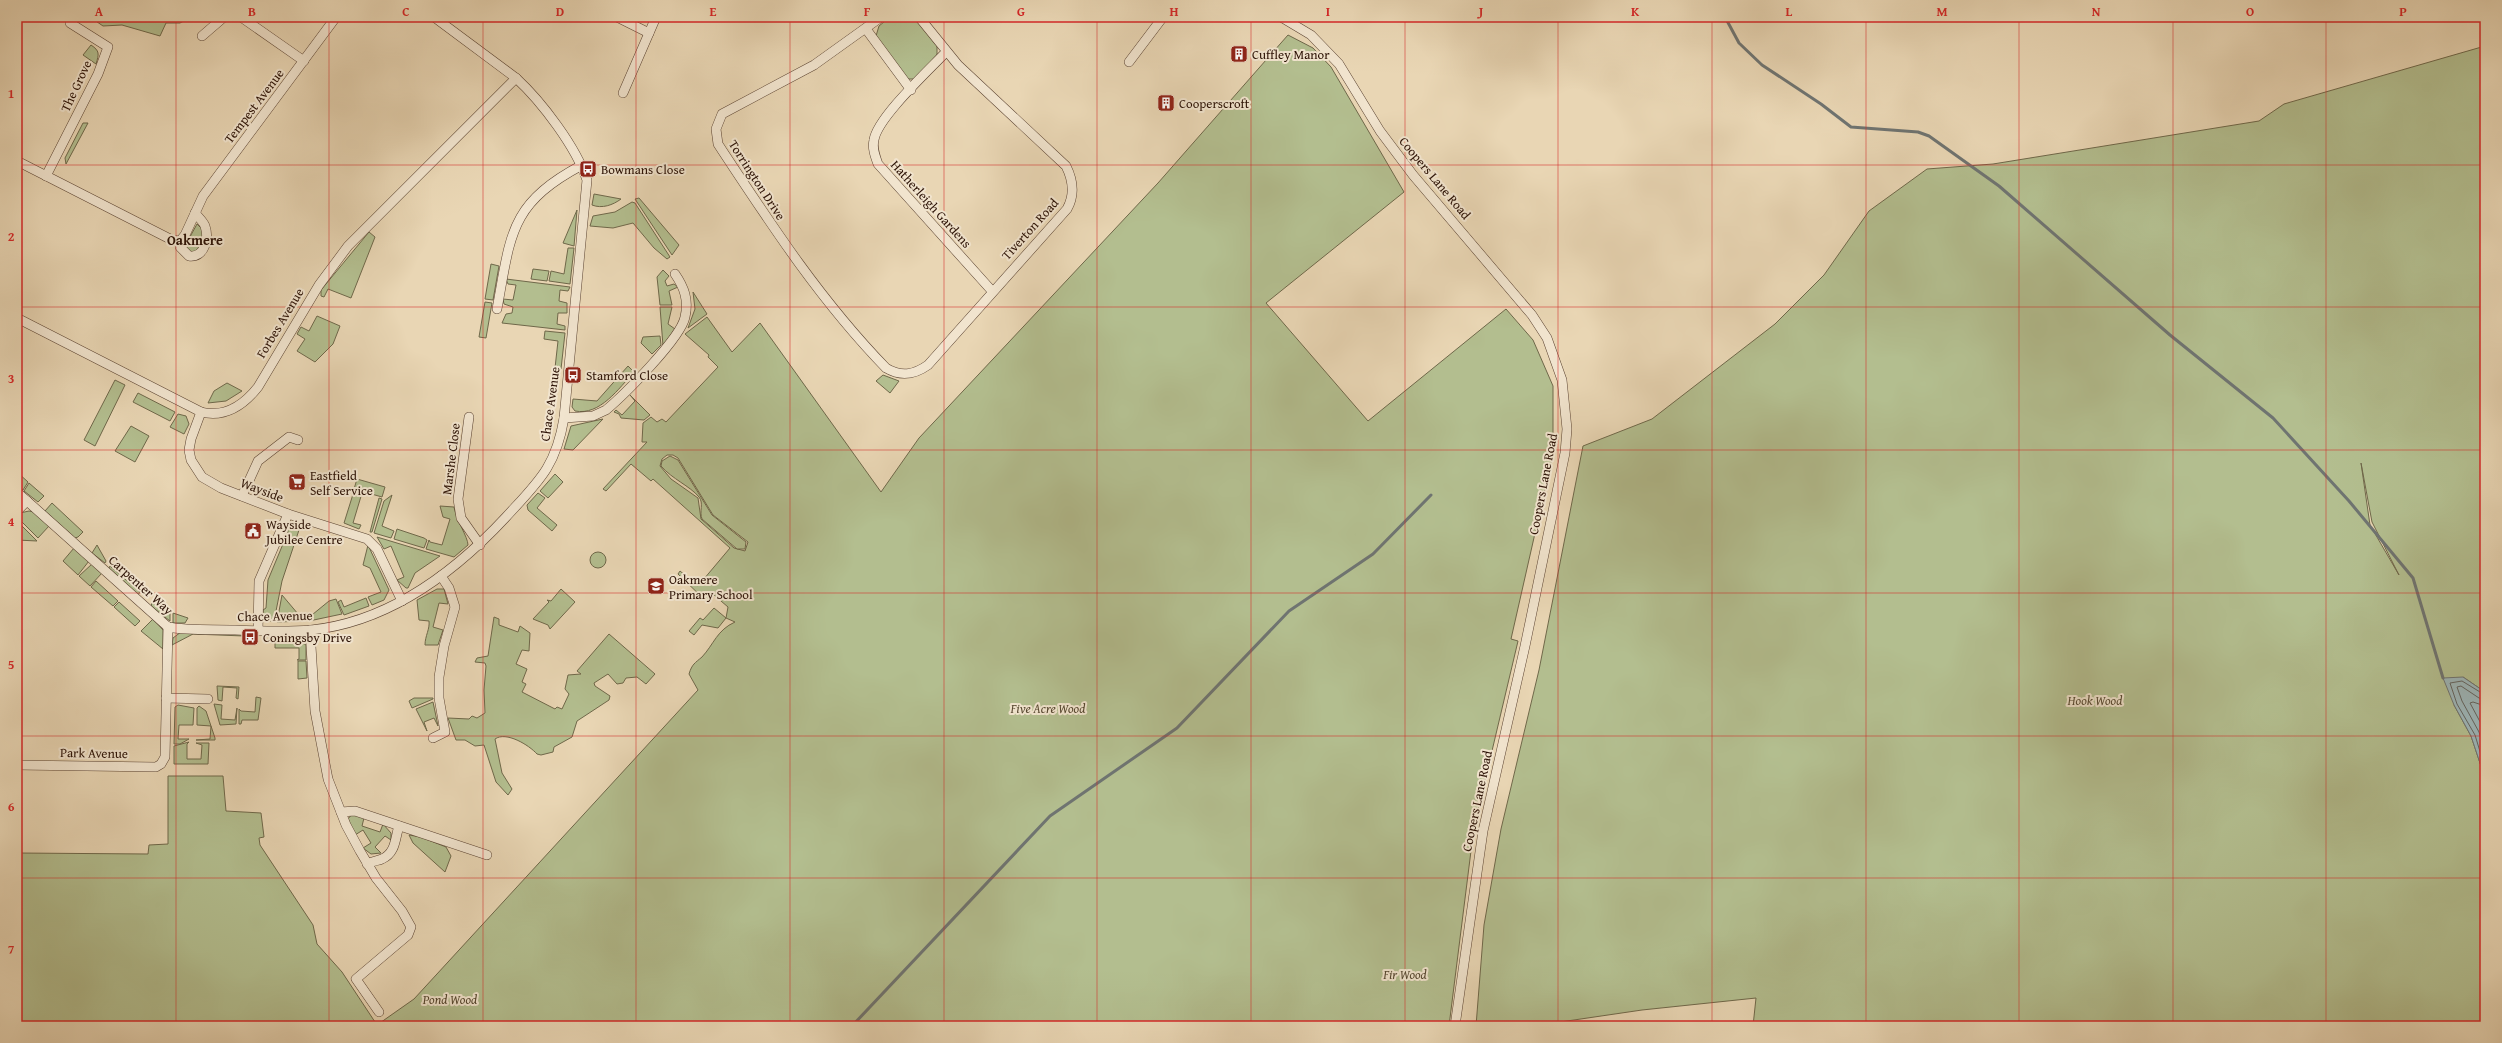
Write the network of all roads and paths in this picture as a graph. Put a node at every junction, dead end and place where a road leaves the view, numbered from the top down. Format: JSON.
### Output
{"nodes":[{"id":1,"x":224,"y":17,"type":"edge"},
{"id":2,"x":241,"y":17,"type":"edge"},
{"id":3,"x":336,"y":17,"type":"edge"},
{"id":4,"x":434,"y":17,"type":"edge"},
{"id":5,"x":617,"y":17,"type":"edge"},
{"id":6,"x":656,"y":17,"type":"edge"},
{"id":7,"x":881,"y":17,"type":"edge"},
{"id":8,"x":919,"y":17,"type":"edge"},
{"id":9,"x":1163,"y":17,"type":"edge"},
{"id":10,"x":1280,"y":17,"type":"edge"},
{"id":11,"x":70,"y":23,"type":"dead end"},
{"id":12,"x":866,"y":29,"type":"junction"},
{"id":13,"x":649,"y":33,"type":"junction"},
{"id":14,"x":202,"y":36,"type":"dead end"},
{"id":15,"x":946,"y":52,"type":"junction"},
{"id":16,"x":304,"y":61,"type":"junction"},
{"id":17,"x":1129,"y":62,"type":"dead end"},
{"id":18,"x":516,"y":78,"type":"junction"},
{"id":19,"x":911,"y":90,"type":"junction"},
{"id":20,"x":623,"y":93,"type":"dead end"},
{"id":21,"x":17,"y":161,"type":"edge"},
{"id":22,"x":582,"y":165,"type":"junction"},
{"id":23,"x":46,"y":176,"type":"junction"},
{"id":24,"x":195,"y":213,"type":"junction"},
{"id":25,"x":180,"y":241,"type":"junction"},
{"id":26,"x":675,"y":274,"type":"dead end"},
{"id":27,"x":992,"y":291,"type":"junction"},
{"id":28,"x":498,"y":309,"type":"dead end"},
{"id":29,"x":17,"y":318,"type":"edge"},
{"id":30,"x":881,"y":363,"type":"joint"},
{"id":31,"x":201,"y":412,"type":"junction"},
{"id":32,"x":469,"y":417,"type":"dead end"},
{"id":33,"x":564,"y":418,"type":"junction"},
{"id":34,"x":298,"y":440,"type":"dead end"},
{"id":35,"x":17,"y":492,"type":"edge"},
{"id":36,"x":242,"y":496,"type":"junction"},
{"id":37,"x":27,"y":500,"type":"junction"},
{"id":38,"x":17,"y":511,"type":"edge"},
{"id":39,"x":288,"y":514,"type":"junction"},
{"id":40,"x":480,"y":545,"type":"junction"},
{"id":41,"x":441,"y":576,"type":"junction"},
{"id":42,"x":402,"y":601,"type":"junction"},
{"id":43,"x":168,"y":627,"type":"junction"},
{"id":44,"x":258,"y":630,"type":"junction"},
{"id":45,"x":310,"y":630,"type":"junction"},
{"id":46,"x":166,"y":698,"type":"junction"},
{"id":47,"x":208,"y":699,"type":"dead end"},
{"id":48,"x":433,"y":738,"type":"dead end"},
{"id":49,"x":165,"y":757,"type":"joint"},
{"id":50,"x":17,"y":765,"type":"edge"},
{"id":51,"x":341,"y":812,"type":"junction"},
{"id":52,"x":398,"y":826,"type":"junction"},
{"id":53,"x":487,"y":856,"type":"dead end"},
{"id":54,"x":367,"y":864,"type":"junction"},
{"id":55,"x":379,"y":1012,"type":"dead end"},
{"id":56,"x":1455,"y":1026,"type":"edge"}],
"edges":[{"from":1,"to":14,"type":"street"},
{"from":2,"to":16,"type":"street"},
{"from":3,"to":16,"type":"street","name":"Tempest Avenue"},
{"from":4,"to":18,"type":"street","name":"Chace Avenue"},
{"from":5,"to":13,"type":"street"},
{"from":6,"to":13,"type":"street"},
{"from":7,"to":12,"type":"street","name":"Torrington Drive"},
{"from":8,"to":15,"type":"street","name":"Tiverton Road"},
{"from":9,"to":17,"type":"street"},
{"from":10,"to":56,"type":"street","name":"Coopers Lane Road"},
{"from":11,"to":23,"type":"street","name":"The Grove"},
{"from":12,"to":19,"type":"street"},
{"from":12,"to":30,"type":"street","name":"Torrington Drive"},
{"from":13,"to":20,"type":"street"},
{"from":15,"to":19,"type":"street","name":"Hatherleigh Gardens"},
{"from":15,"to":27,"type":"street","name":"Tiverton Road"},
{"from":16,"to":24,"type":"street","name":"Tempest Avenue"},
{"from":18,"to":22,"type":"street","name":"Chace Avenue"},
{"from":18,"to":31,"type":"street","name":"Forbes Avenue"},
{"from":19,"to":27,"type":"street","name":"Hatherleigh Gardens"},
{"from":21,"to":23,"type":"street"},
{"from":22,"to":28,"type":"street"},
{"from":22,"to":33,"type":"street","name":"Chace Avenue"},
{"from":23,"to":25,"type":"street"},
{"from":24,"to":25,"type":"street","name":"Tempest Avenue"},
{"from":24,"to":25,"type":"street"},
{"from":26,"to":33,"type":"street"},
{"from":27,"to":30,"type":"street","name":"Tiverton Road"},
{"from":29,"to":31,"type":"street","name":"Forbes Avenue"},
{"from":31,"to":36,"type":"street","name":"Wayside"},
{"from":32,"to":40,"type":"street","name":"Marshe Close"},
{"from":33,"to":40,"type":"street","name":"Chace Avenue"},
{"from":34,"to":36,"type":"street"},
{"from":35,"to":37,"type":"street","name":"Carpenter Way"},
{"from":36,"to":39,"type":"street","name":"Wayside"},
{"from":37,"to":38,"type":"street"},
{"from":37,"to":43,"type":"street","name":"Carpenter Way"},
{"from":39,"to":42,"type":"street"},
{"from":39,"to":44,"type":"street","name":"Wayside"},
{"from":40,"to":41,"type":"street","name":"Chace Avenue"},
{"from":41,"to":42,"type":"street","name":"Chace Avenue"},
{"from":41,"to":48,"type":"street"},
{"from":42,"to":45,"type":"street","name":"Chace Avenue"},
{"from":43,"to":44,"type":"street","name":"Chace Avenue"},
{"from":43,"to":46,"type":"street","name":"Carpenter Way"},
{"from":44,"to":45,"type":"street","name":"Chace Avenue"},
{"from":45,"to":51,"type":"street"},
{"from":46,"to":47,"type":"street"},
{"from":46,"to":49,"type":"street","name":"Carpenter Way"},
{"from":49,"to":50,"type":"street","name":"Park Avenue"},
{"from":51,"to":52,"type":"street"},
{"from":51,"to":54,"type":"street"},
{"from":52,"to":53,"type":"street"},
{"from":52,"to":54,"type":"street"},
{"from":54,"to":55,"type":"street"}]}
